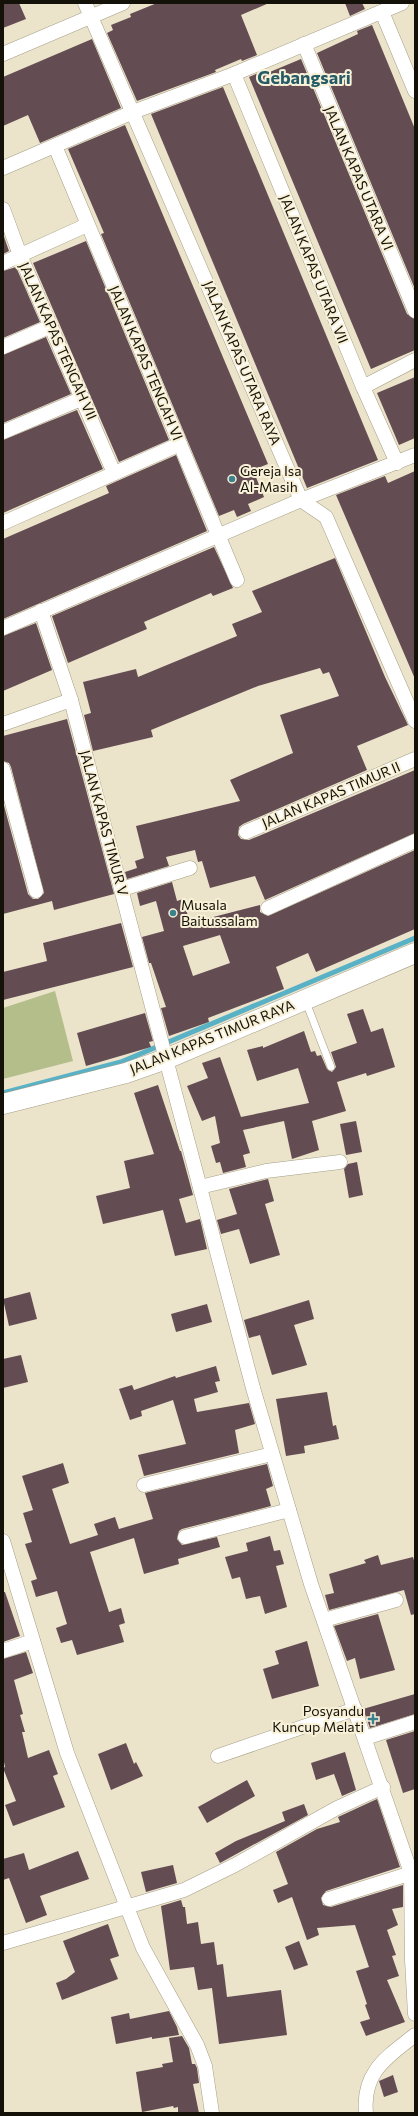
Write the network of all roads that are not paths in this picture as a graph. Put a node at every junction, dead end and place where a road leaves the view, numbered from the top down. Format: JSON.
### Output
{"nodes":[{"id":1,"x":85,"y":3,"type":"edge"},
{"id":2,"x":123,"y":3,"type":"edge"},
{"id":3,"x":402,"y":3,"type":"edge"},
{"id":4,"x":382,"y":12,"type":"junction"},
{"id":5,"x":91,"y":17,"type":"junction"},
{"id":6,"x":304,"y":44,"type":"junction"},
{"id":7,"x":3,"y":54,"type":"edge"},
{"id":8,"x":234,"y":74,"type":"junction"},
{"id":9,"x":415,"y":91,"type":"edge"},
{"id":10,"x":133,"y":112,"type":"junction"},
{"id":11,"x":55,"y":146,"type":"junction"},
{"id":12,"x":3,"y":168,"type":"edge"},
{"id":13,"x":3,"y":209,"type":"edge"},
{"id":14,"x":88,"y":224,"type":"junction"},
{"id":15,"x":20,"y":255,"type":"junction"},
{"id":16,"x":3,"y":263,"type":"edge"},
{"id":17,"x":415,"y":311,"type":"edge"},
{"id":18,"x":51,"y":326,"type":"junction"},
{"id":19,"x":3,"y":346,"type":"edge"},
{"id":20,"x":415,"y":360,"type":"edge"},
{"id":21,"x":363,"y":387,"type":"junction"},
{"id":22,"x":83,"y":398,"type":"junction"},
{"id":23,"x":3,"y":432,"type":"edge"},
{"id":24,"x":180,"y":444,"type":"junction"},
{"id":25,"x":415,"y":455,"type":"edge"},
{"id":26,"x":397,"y":463,"type":"junction"},
{"id":27,"x":114,"y":473,"type":"junction"},
{"id":28,"x":301,"y":500,"type":"junction"},
{"id":29,"x":3,"y":523,"type":"edge"},
{"id":30,"x":218,"y":535,"type":"junction"},
{"id":31,"x":237,"y":580,"type":"dead end"},
{"id":32,"x":41,"y":611,"type":"junction"},
{"id":33,"x":3,"y":628,"type":"edge"},
{"id":34,"x":71,"y":700,"type":"junction"},
{"id":35,"x":415,"y":721,"type":"edge"},
{"id":36,"x":3,"y":724,"type":"edge"},
{"id":37,"x":415,"y":759,"type":"edge"},
{"id":38,"x":3,"y":769,"type":"edge"},
{"id":39,"x":246,"y":832,"type":"dead end"},
{"id":40,"x":415,"y":841,"type":"edge"},
{"id":41,"x":190,"y":868,"type":"dead end"},
{"id":42,"x":122,"y":889,"type":"junction"},
{"id":43,"x":36,"y":891,"type":"dead end"},
{"id":44,"x":268,"y":908,"type":"dead end"},
{"id":45,"x":415,"y":953,"type":"edge"},
{"id":46,"x":305,"y":1000,"type":"junction"},
{"id":47,"x":165,"y":1056,"type":"junction"},
{"id":48,"x":331,"y":1067,"type":"dead end"},
{"id":49,"x":3,"y":1104,"type":"edge"},
{"id":50,"x":340,"y":1162,"type":"dead end"},
{"id":51,"x":200,"y":1187,"type":"junction"},
{"id":52,"x":272,"y":1454,"type":"junction"},
{"id":53,"x":144,"y":1485,"type":"dead end"},
{"id":54,"x":289,"y":1510,"type":"junction"},
{"id":55,"x":185,"y":1537,"type":"dead end"},
{"id":56,"x":3,"y":1541,"type":"edge"},
{"id":57,"x":396,"y":1600,"type":"dead end"},
{"id":58,"x":324,"y":1620,"type":"junction"},
{"id":59,"x":33,"y":1641,"type":"junction"},
{"id":60,"x":3,"y":1651,"type":"edge"},
{"id":61,"x":356,"y":1709,"type":"junction"},
{"id":62,"x":415,"y":1722,"type":"edge"},
{"id":63,"x":365,"y":1738,"type":"junction"},
{"id":64,"x":218,"y":1756,"type":"dead end"},
{"id":65,"x":383,"y":1786,"type":"junction"},
{"id":66,"x":413,"y":1872,"type":"edge"},
{"id":67,"x":329,"y":1900,"type":"dead end"},
{"id":68,"x":126,"y":1906,"type":"junction"},
{"id":69,"x":3,"y":1942,"type":"edge"},
{"id":70,"x":415,"y":2014,"type":"edge"},
{"id":71,"x":415,"y":2034,"type":"edge"},
{"id":72,"x":212,"y":2113,"type":"edge"},
{"id":73,"x":366,"y":2113,"type":"edge"}],
"edges":[{"from":1,"to":5,"type":"street","name":"JALAN KAPAS UTARA RAYA"},
{"from":2,"to":5,"type":"street"},
{"from":3,"to":4,"type":"street"},
{"from":4,"to":6,"type":"street"},
{"from":4,"to":9,"type":"street"},
{"from":5,"to":7,"type":"street"},
{"from":5,"to":10,"type":"street","name":"JALAN KAPAS UTARA RAYA"},
{"from":6,"to":8,"type":"street"},
{"from":6,"to":17,"type":"street","name":"JALAN KAPAS UTARA VI"},
{"from":8,"to":10,"type":"street"},
{"from":8,"to":21,"type":"street","name":"JALAN KAPAS UTARA VII"},
{"from":10,"to":11,"type":"street"},
{"from":10,"to":28,"type":"street","name":"JALAN KAPAS UTARA RAYA"},
{"from":11,"to":12,"type":"street"},
{"from":11,"to":14,"type":"street","name":"JALAN KAPAS TENGAH VI"},
{"from":13,"to":15,"type":"street","name":"JALAN KAPAS TENGAH VII"},
{"from":14,"to":15,"type":"street"},
{"from":14,"to":24,"type":"street","name":"JALAN KAPAS TENGAH VI"},
{"from":15,"to":16,"type":"street"},
{"from":15,"to":18,"type":"street","name":"JALAN KAPAS TENGAH VII"},
{"from":18,"to":19,"type":"street"},
{"from":18,"to":22,"type":"street","name":"JALAN KAPAS TENGAH VII"},
{"from":20,"to":21,"type":"street"},
{"from":21,"to":26,"type":"street","name":"JALAN KAPAS UTARA VII"},
{"from":22,"to":23,"type":"street"},
{"from":22,"to":27,"type":"street","name":"JALAN KAPAS TENGAH VII"},
{"from":24,"to":27,"type":"street"},
{"from":24,"to":30,"type":"street","name":"JALAN KAPAS TENGAH VI"},
{"from":25,"to":26,"type":"street"},
{"from":26,"to":28,"type":"street"},
{"from":27,"to":29,"type":"street"},
{"from":28,"to":30,"type":"street"},
{"from":28,"to":35,"type":"street"},
{"from":30,"to":31,"type":"street","name":"JALAN KAPAS TENGAH VI"},
{"from":30,"to":32,"type":"street"},
{"from":32,"to":33,"type":"street"},
{"from":32,"to":34,"type":"street","name":"JALAN KAPAS TIMUR V"},
{"from":34,"to":36,"type":"street"},
{"from":34,"to":42,"type":"street","name":"JALAN KAPAS TIMUR V"},
{"from":37,"to":39,"type":"street","name":"JALAN KAPAS TIMUR II"},
{"from":38,"to":43,"type":"street"},
{"from":40,"to":44,"type":"street"},
{"from":41,"to":42,"type":"street"},
{"from":42,"to":47,"type":"street","name":"JALAN KAPAS TIMUR V"},
{"from":45,"to":46,"type":"street","name":"JALAN KAPAS TIMUR RAYA"},
{"from":46,"to":47,"type":"street","name":"JALAN KAPAS TIMUR RAYA"},
{"from":46,"to":48,"type":"lane"},
{"from":47,"to":49,"type":"street","name":"JALAN KAPAS TIMUR RAYA"},
{"from":47,"to":51,"type":"street","name":"JALAN KAPAS TIMUR V"},
{"from":50,"to":51,"type":"street"},
{"from":51,"to":52,"type":"street","name":"JALAN KAPAS TIMUR V"},
{"from":52,"to":53,"type":"street"},
{"from":52,"to":54,"type":"street","name":"JALAN KAPAS TIMUR V"},
{"from":54,"to":55,"type":"street"},
{"from":54,"to":58,"type":"street","name":"JALAN KAPAS TIMUR V"},
{"from":56,"to":59,"type":"street"},
{"from":57,"to":58,"type":"street"},
{"from":58,"to":61,"type":"street","name":"JALAN KAPAS TIMUR V"},
{"from":59,"to":60,"type":"street"},
{"from":59,"to":68,"type":"street"},
{"from":61,"to":63,"type":"street","name":"JALAN KAPAS TIMUR V"},
{"from":61,"to":64,"type":"street"},
{"from":62,"to":63,"type":"street"},
{"from":63,"to":65,"type":"street","name":"JALAN KAPAS TIMUR V"},
{"from":65,"to":66,"type":"street","name":"JALAN KAPAS TIMUR V"},
{"from":65,"to":68,"type":"street"},
{"from":66,"to":67,"type":"street"},
{"from":66,"to":70,"type":"street","name":"JALAN KAPAS TIMUR V"},
{"from":68,"to":69,"type":"street"},
{"from":68,"to":72,"type":"street"},
{"from":71,"to":73,"type":"street"}]}
